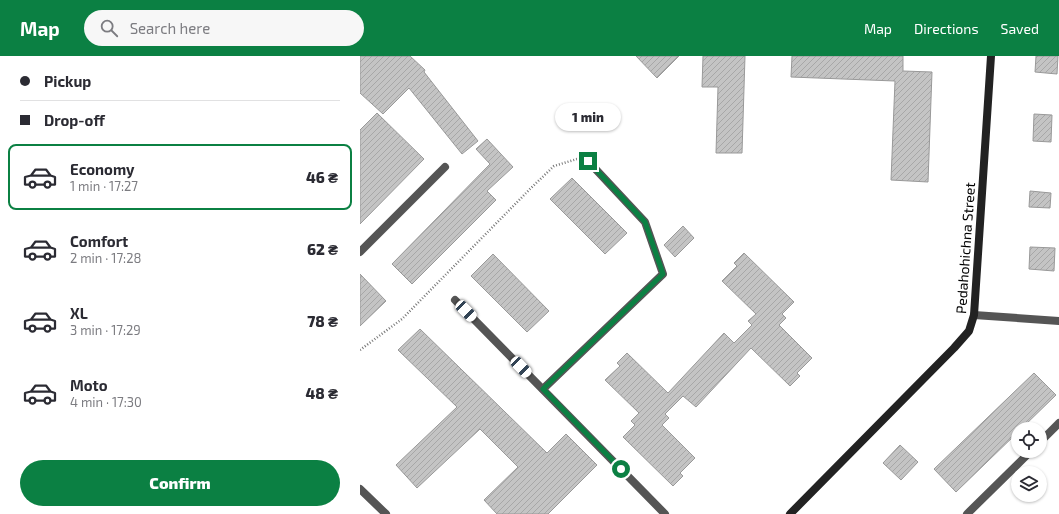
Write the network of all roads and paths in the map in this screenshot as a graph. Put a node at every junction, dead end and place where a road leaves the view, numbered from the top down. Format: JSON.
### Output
{"nodes":[{"id":1,"x":991,"y":56,"type":"edge"},
{"id":2,"x":588,"y":161,"type":"joint"},
{"id":3,"x":445,"y":167,"type":"dead end"},
{"id":4,"x":360,"y":252,"type":"edge"},
{"id":5,"x":455,"y":300,"type":"dead end"},
{"id":6,"x":974,"y":315,"type":"junction"},
{"id":7,"x":1059,"y":321,"type":"edge"},
{"id":8,"x":360,"y":350,"type":"edge"},
{"id":9,"x":543,"y":389,"type":"junction"},
{"id":10,"x":1059,"y":423,"type":"edge"},
{"id":11,"x":1047,"y":435,"type":"edge"},
{"id":12,"x":1024,"y":458,"type":"edge"},
{"id":13,"x":360,"y":489,"type":"edge"},
{"id":14,"x":386,"y":514,"type":"edge"},
{"id":15,"x":665,"y":514,"type":"edge"},
{"id":16,"x":790,"y":514,"type":"edge"},
{"id":17,"x":967,"y":514,"type":"edge"}],
"edges":[{"from":1,"to":6,"type":"main road","name":"Pedahohichna Street"},
{"from":2,"to":8,"type":"path"},
{"from":2,"to":9,"type":"street"},
{"from":3,"to":4,"type":"street"},
{"from":5,"to":9,"type":"street"},
{"from":6,"to":7,"type":"street"},
{"from":6,"to":16,"type":"main road","name":"Pedahohichna Street"},
{"from":9,"to":15,"type":"street"},
{"from":10,"to":11,"type":"street"},
{"from":12,"to":17,"type":"street"},
{"from":13,"to":14,"type":"street"}]}
